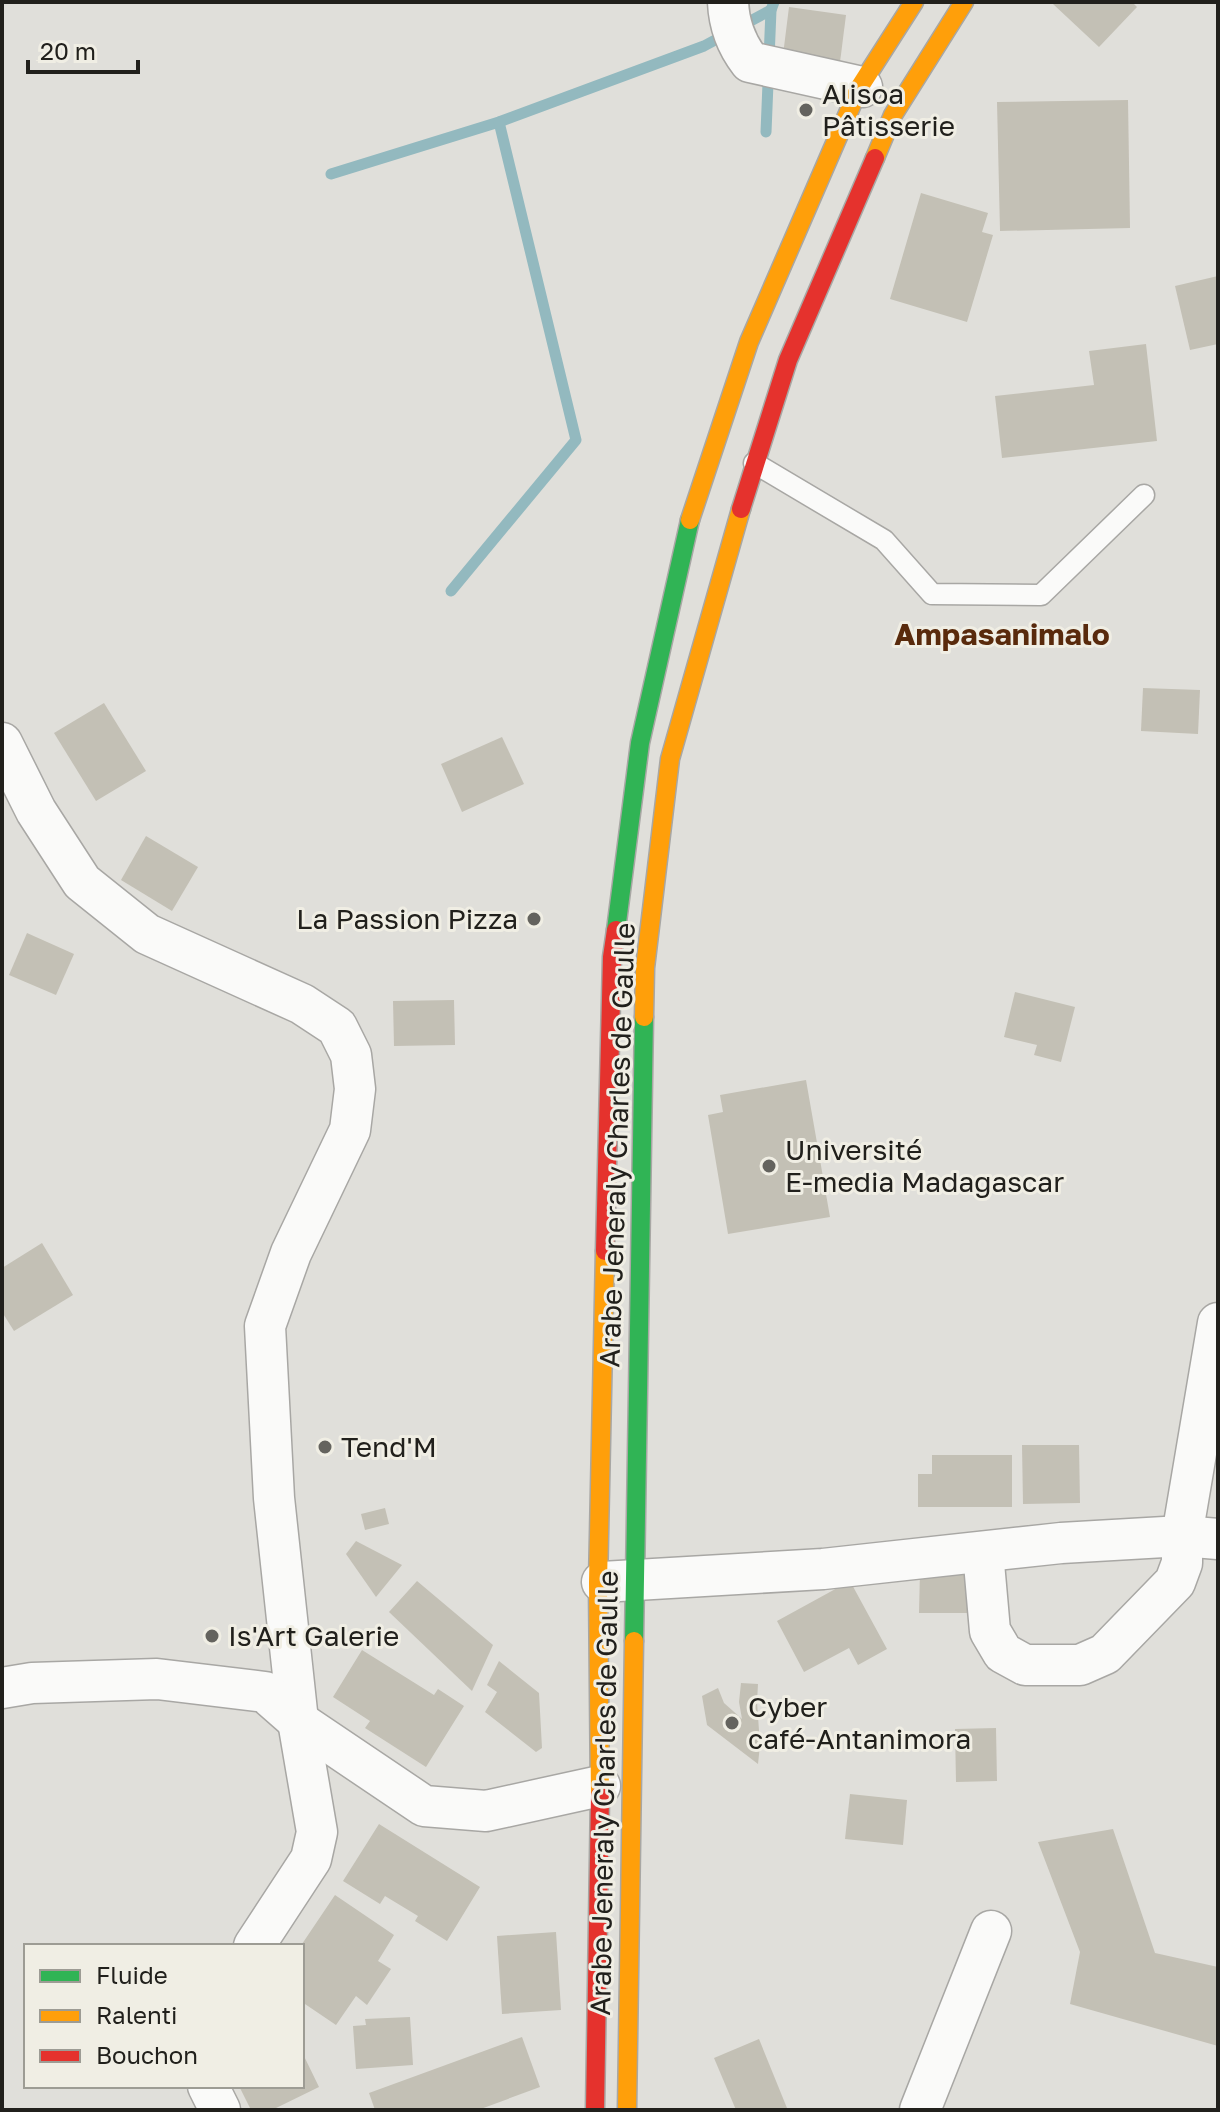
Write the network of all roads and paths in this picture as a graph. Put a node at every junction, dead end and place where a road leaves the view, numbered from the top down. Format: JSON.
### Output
{"nodes":[{"id":1,"x":914,"y":2,"type":"edge"},
{"id":2,"x":964,"y":2,"type":"edge"},
{"id":3,"x":747,"y":41,"type":"edge"},
{"id":4,"x":862,"y":87,"type":"junction"},
{"id":5,"x":754,"y":463,"type":"junction"},
{"id":6,"x":1144,"y":495,"type":"dead end"},
{"id":7,"x":2,"y":743,"type":"edge"},
{"id":8,"x":1218,"y":1323,"type":"edge"},
{"id":9,"x":1200,"y":1538,"type":"edge"},
{"id":10,"x":983,"y":1552,"type":"junction"},
{"id":11,"x":617,"y":1581,"type":"junction"},
{"id":12,"x":2,"y":1688,"type":"edge"},
{"id":13,"x":298,"y":1721,"type":"junction"},
{"id":14,"x":600,"y":1786,"type":"junction"},
{"id":15,"x":991,"y":1931,"type":"dead end"},
{"id":16,"x":255,"y":1944,"type":"edge"},
{"id":17,"x":209,"y":2088,"type":"edge"},
{"id":18,"x":220,"y":2110,"type":"edge"},
{"id":19,"x":595,"y":2110,"type":"edge"},
{"id":20,"x":627,"y":2110,"type":"edge"},
{"id":21,"x":920,"y":2110,"type":"edge"}],
"edges":[{"from":1,"to":4,"type":"street","name":"Arabe Jeneraly Charles de Gaulle"},
{"from":2,"to":5,"type":"street","name":"Arabe Jeneraly Charles de Gaulle"},
{"from":3,"to":4,"type":"street"},
{"from":4,"to":11,"type":"street","name":"Arabe Jeneraly Charles de Gaulle"},
{"from":5,"to":6,"type":"lane"},
{"from":5,"to":11,"type":"street","name":"Arabe Jeneraly Charles de Gaulle"},
{"from":7,"to":13,"type":"street"},
{"from":8,"to":9,"type":"street"},
{"from":9,"to":10,"type":"street"},
{"from":9,"to":10,"type":"street"},
{"from":10,"to":11,"type":"street"},
{"from":11,"to":14,"type":"street","name":"Arabe Jeneraly Charles de Gaulle"},
{"from":11,"to":20,"type":"street","name":"Arabe Jeneraly Charles de Gaulle"},
{"from":12,"to":13,"type":"street"},
{"from":13,"to":14,"type":"street"},
{"from":13,"to":16,"type":"street"},
{"from":14,"to":19,"type":"street","name":"Arabe Jeneraly Charles de Gaulle"},
{"from":15,"to":21,"type":"street"},
{"from":17,"to":18,"type":"street"}]}
